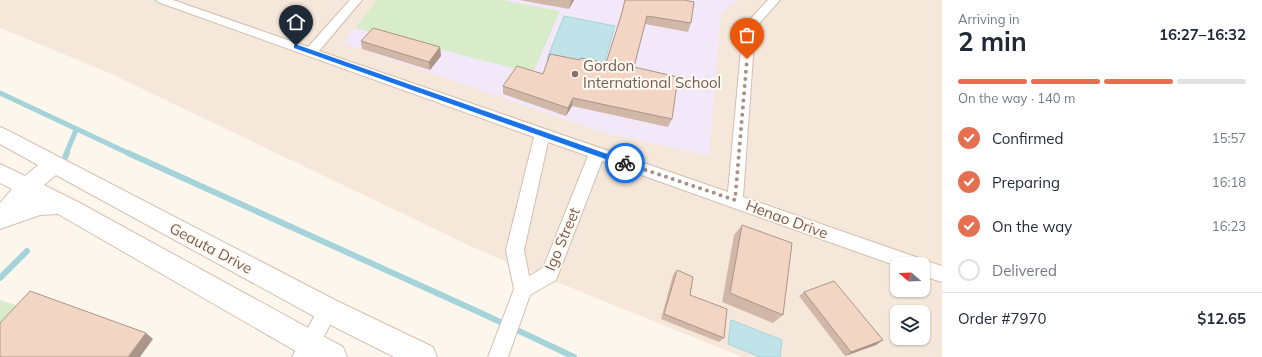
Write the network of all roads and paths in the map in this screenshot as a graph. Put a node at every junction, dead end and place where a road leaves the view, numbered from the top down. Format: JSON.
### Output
{"nodes":[{"id":1,"x":162,"y":0,"type":"edge"},
{"id":2,"x":356,"y":0,"type":"edge"},
{"id":3,"x":774,"y":0,"type":"edge"},
{"id":4,"x":311,"y":52,"type":"junction"},
{"id":5,"x":542,"y":134,"type":"junction"},
{"id":6,"x":0,"y":135,"type":"edge"},
{"id":7,"x":597,"y":154,"type":"junction"},
{"id":8,"x":54,"y":164,"type":"junction"},
{"id":9,"x":0,"y":173,"type":"edge"},
{"id":10,"x":28,"y":186,"type":"junction"},
{"id":11,"x":735,"y":200,"type":"junction"},
{"id":12,"x":61,"y":204,"type":"junction"},
{"id":13,"x":0,"y":219,"type":"edge"},
{"id":14,"x":894,"y":257,"type":"edge"},
{"id":15,"x":930,"y":270,"type":"edge"},
{"id":16,"x":942,"y":274,"type":"edge"},
{"id":17,"x":523,"y":289,"type":"junction"},
{"id":18,"x":328,"y":310,"type":"junction"},
{"id":19,"x":306,"y":351,"type":"edge"},
{"id":20,"x":333,"y":357,"type":"edge"},
{"id":21,"x":423,"y":357,"type":"edge"},
{"id":22,"x":498,"y":357,"type":"edge"}],
"edges":[{"from":1,"to":4,"type":"street","name":"Henao Drive"},
{"from":2,"to":4,"type":"street"},
{"from":3,"to":11,"type":"street"},
{"from":4,"to":5,"type":"street","name":"Henao Drive"},
{"from":5,"to":7,"type":"street","name":"Henao Drive"},
{"from":5,"to":17,"type":"street"},
{"from":6,"to":8,"type":"main road","name":"Geauta Drive"},
{"from":7,"to":11,"type":"street","name":"Henao Drive"},
{"from":7,"to":17,"type":"street","name":"Igo Street"},
{"from":8,"to":10,"type":"main road"},
{"from":8,"to":18,"type":"main road","name":"Geauta Drive"},
{"from":9,"to":10,"type":"main road"},
{"from":10,"to":12,"type":"main road"},
{"from":10,"to":13,"type":"main road"},
{"from":11,"to":14,"type":"street","name":"Henao Drive"},
{"from":12,"to":13,"type":"main road"},
{"from":12,"to":19,"type":"main road"},
{"from":15,"to":16,"type":"street"},
{"from":17,"to":22,"type":"street"},
{"from":18,"to":19,"type":"street"},
{"from":18,"to":21,"type":"main road","name":"Geauta Drive"},
{"from":19,"to":20,"type":"main road"}]}
